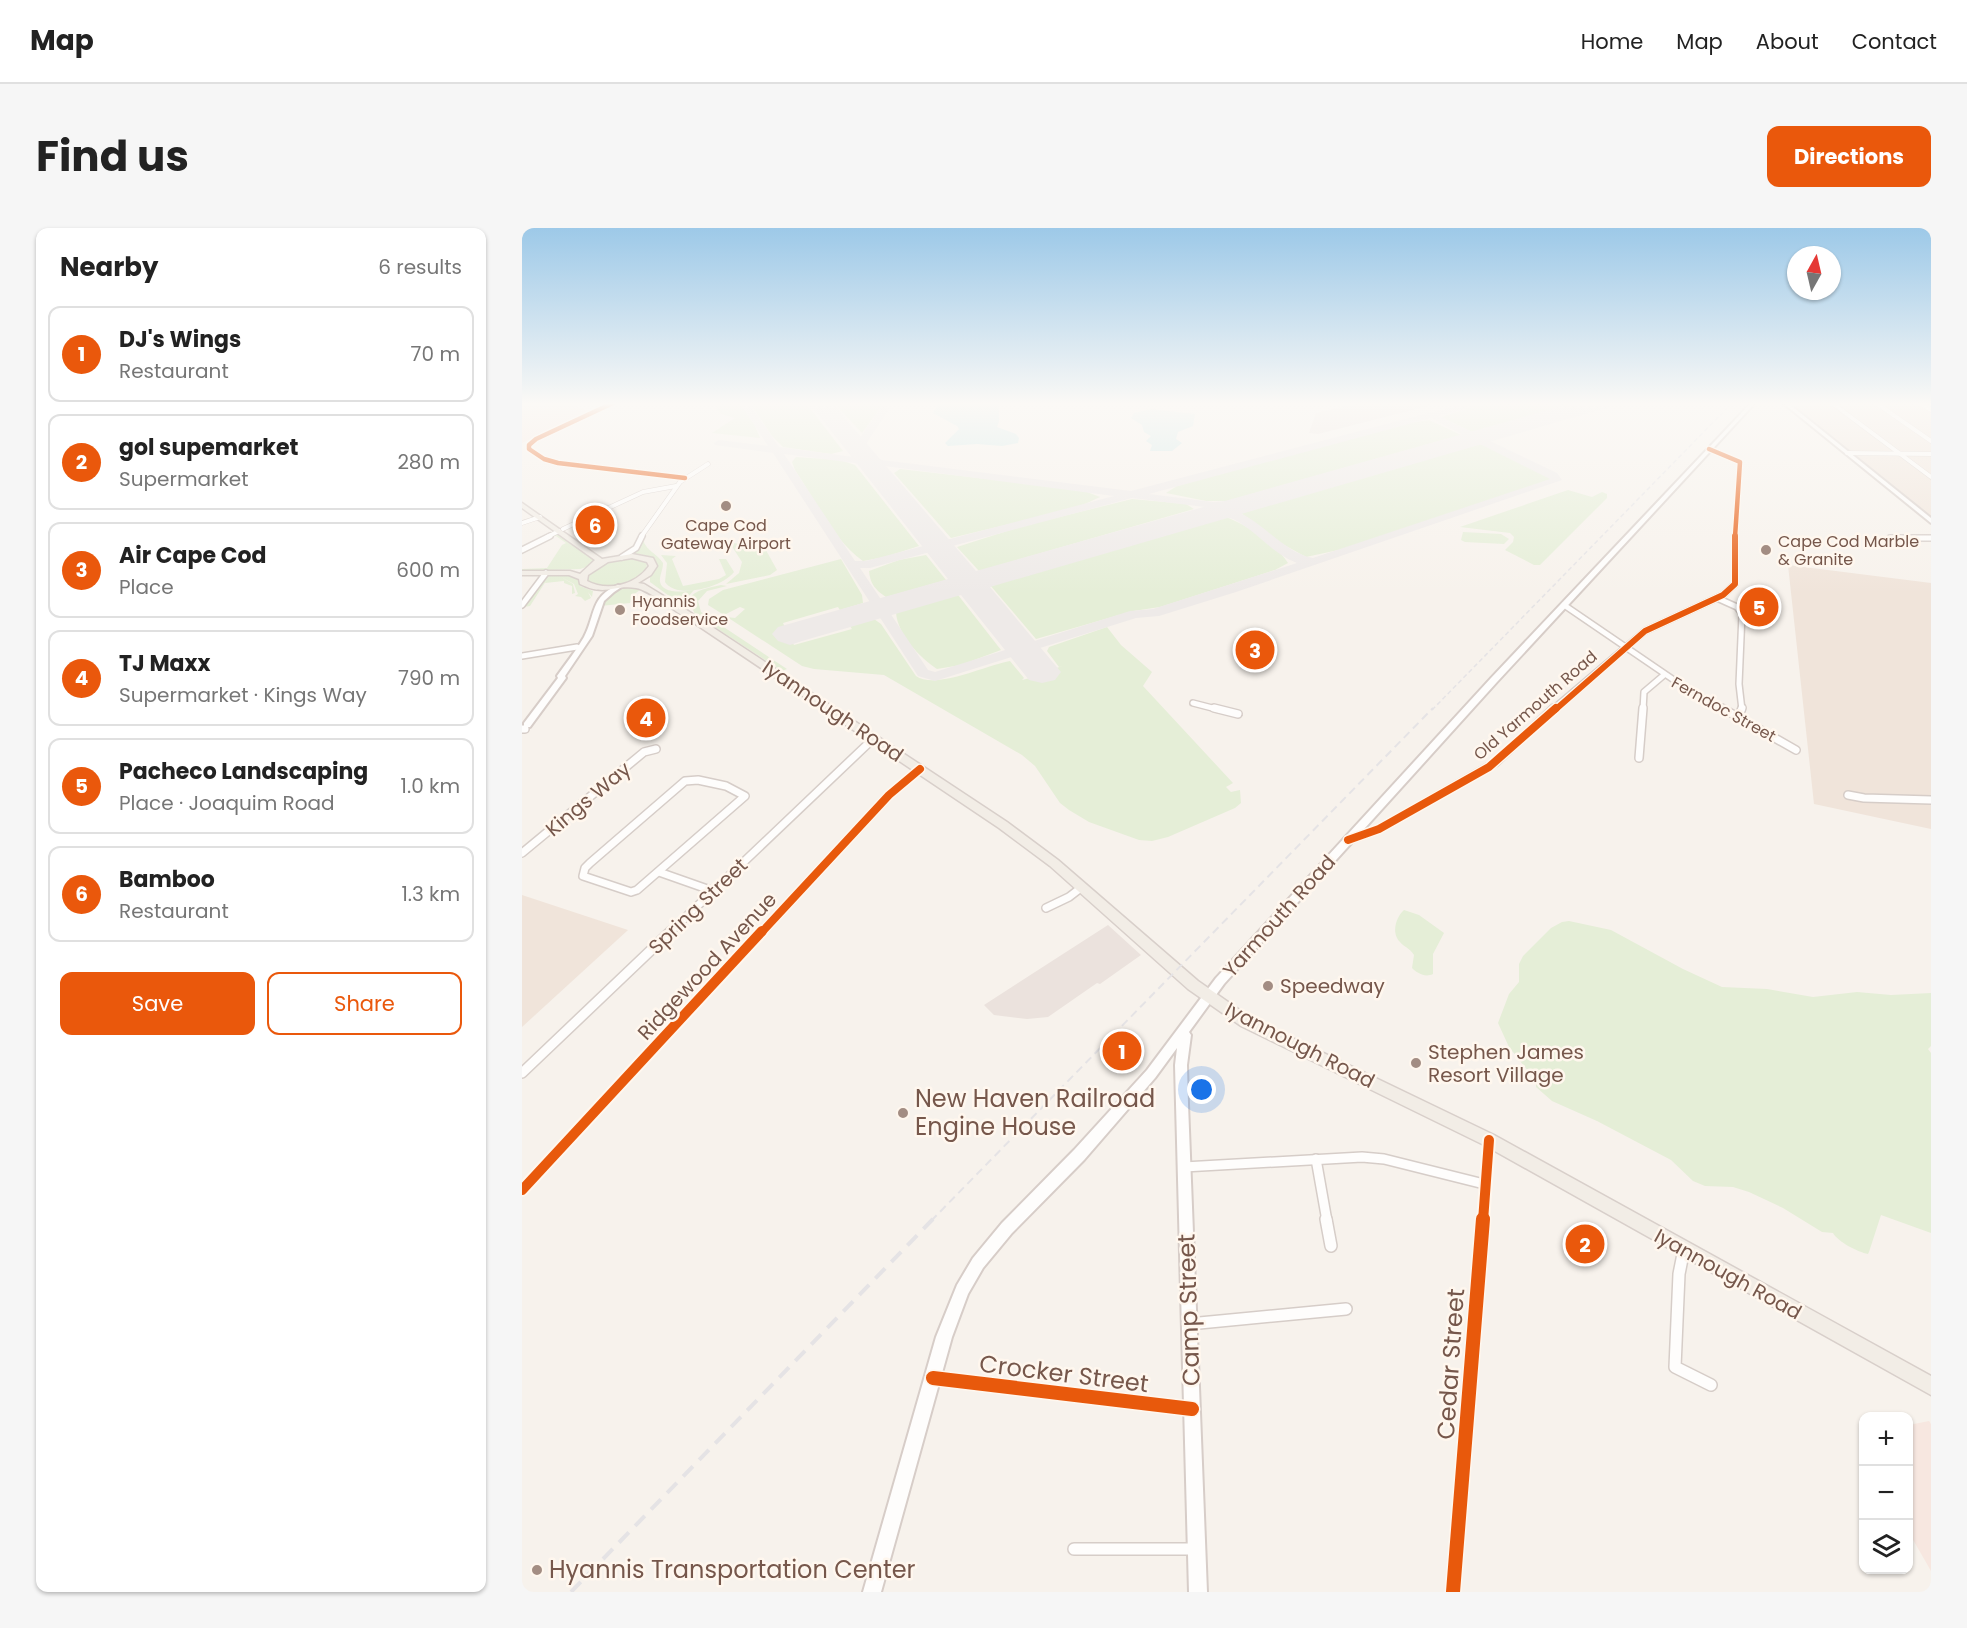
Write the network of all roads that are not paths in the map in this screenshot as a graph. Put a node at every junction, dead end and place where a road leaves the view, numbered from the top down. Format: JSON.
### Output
{"nodes":[{"id":1,"x":588,"y":467,"type":"edge"},
{"id":2,"x":703,"y":467,"type":"edge"},
{"id":3,"x":1693,"y":467,"type":"edge"},
{"id":4,"x":1740,"y":467,"type":"edge"},
{"id":5,"x":1864,"y":467,"type":"edge"},
{"id":6,"x":1918,"y":467,"type":"edge"},
{"id":7,"x":1931,"y":476,"type":"edge"},
{"id":8,"x":684,"y":478,"type":"junction"},
{"id":9,"x":676,"y":486,"type":"junction"},
{"id":10,"x":522,"y":505,"type":"edge"},
{"id":11,"x":541,"y":518,"type":"junction"},
{"id":12,"x":1931,"y":521,"type":"edge"},
{"id":13,"x":522,"y":523,"type":"edge"},
{"id":14,"x":561,"y":530,"type":"junction"},
{"id":15,"x":1890,"y":538,"type":"dead end"},
{"id":16,"x":1931,"y":538,"type":"edge"},
{"id":17,"x":522,"y":550,"type":"edge"},
{"id":18,"x":619,"y":557,"type":"junction"},
{"id":19,"x":594,"y":566,"type":"junction"},
{"id":20,"x":522,"y":573,"type":"edge"},
{"id":21,"x":546,"y":573,"type":"junction"},
{"id":22,"x":649,"y":573,"type":"junction"},
{"id":23,"x":582,"y":578,"type":"junction"},
{"id":24,"x":622,"y":585,"type":"junction"},
{"id":25,"x":591,"y":587,"type":"junction"},
{"id":26,"x":530,"y":594,"type":"junction"},
{"id":27,"x":522,"y":597,"type":"edge"},
{"id":28,"x":1718,"y":598,"type":"junction"},
{"id":29,"x":522,"y":605,"type":"edge"},
{"id":30,"x":1564,"y":606,"type":"junction"},
{"id":31,"x":685,"y":613,"type":"junction"},
{"id":32,"x":577,"y":647,"type":"junction"},
{"id":33,"x":1625,"y":647,"type":"junction"},
{"id":34,"x":544,"y":653,"type":"junction"},
{"id":35,"x":522,"y":656,"type":"edge"},
{"id":36,"x":571,"y":661,"type":"junction"},
{"id":37,"x":522,"y":663,"type":"edge"},
{"id":38,"x":1664,"y":675,"type":"junction"},
{"id":39,"x":1193,"y":703,"type":"dead end"},
{"id":40,"x":1238,"y":714,"type":"dead end"},
{"id":41,"x":1738,"y":718,"type":"junction"},
{"id":42,"x":524,"y":729,"type":"edge"},
{"id":43,"x":874,"y":738,"type":"junction"},
{"id":44,"x":656,"y":749,"type":"dead end"},
{"id":45,"x":1796,"y":750,"type":"dead end"},
{"id":46,"x":1639,"y":758,"type":"dead end"},
{"id":47,"x":920,"y":769,"type":"junction"},
{"id":48,"x":1848,"y":795,"type":"dead end"},
{"id":49,"x":1931,"y":800,"type":"edge"},
{"id":50,"x":1369,"y":818,"type":"junction"},
{"id":51,"x":1386,"y":825,"type":"junction"},
{"id":52,"x":1348,"y":840,"type":"junction"},
{"id":53,"x":522,"y":853,"type":"edge"},
{"id":54,"x":659,"y":872,"type":"junction"},
{"id":55,"x":1082,"y":887,"type":"junction"},
{"id":56,"x":713,"y":891,"type":"junction"},
{"id":57,"x":1046,"y":908,"type":"dead end"},
{"id":58,"x":1208,"y":996,"type":"junction"},
{"id":59,"x":1187,"y":1029,"type":"junction"},
{"id":60,"x":1158,"y":1067,"type":"junction"},
{"id":61,"x":1182,"y":1073,"type":"junction"},
{"id":62,"x":522,"y":1074,"type":"edge"},
{"id":63,"x":1489,"y":1140,"type":"junction"},
{"id":64,"x":1316,"y":1159,"type":"junction"},
{"id":65,"x":1184,"y":1167,"type":"junction"},
{"id":66,"x":1484,"y":1184,"type":"junction"},
{"id":67,"x":522,"y":1190,"type":"edge"},
{"id":68,"x":1331,"y":1246,"type":"dead end"},
{"id":69,"x":1684,"y":1249,"type":"junction"},
{"id":70,"x":1346,"y":1310,"type":"dead end"},
{"id":71,"x":1189,"y":1324,"type":"junction"},
{"id":72,"x":933,"y":1378,"type":"junction"},
{"id":73,"x":1711,"y":1385,"type":"dead end"},
{"id":74,"x":1931,"y":1386,"type":"edge"},
{"id":75,"x":1192,"y":1409,"type":"junction"},
{"id":76,"x":1197,"y":1548,"type":"junction"},
{"id":77,"x":1074,"y":1549,"type":"dead end"},
{"id":78,"x":872,"y":1592,"type":"edge"},
{"id":79,"x":1198,"y":1592,"type":"edge"},
{"id":80,"x":1453,"y":1592,"type":"edge"}],
"edges":[{"from":1,"to":8,"type":"street"},
{"from":2,"to":8,"type":"street"},
{"from":3,"to":30,"type":"main road","name":"Yarmouth Road"},
{"from":4,"to":28,"type":"street","name":"Old Yarmouth Road"},
{"from":5,"to":12,"type":"main road"},
{"from":6,"to":7,"type":"street"},
{"from":8,"to":9,"type":"street"},
{"from":9,"to":14,"type":"street"},
{"from":9,"to":18,"type":"street"},
{"from":10,"to":11,"type":"main road"},
{"from":11,"to":13,"type":"street"},
{"from":11,"to":14,"type":"main road"},
{"from":14,"to":17,"type":"street"},
{"from":14,"to":18,"type":"main road"},
{"from":14,"to":19,"type":"main road"},
{"from":15,"to":16,"type":"street"},
{"from":18,"to":19,"type":"main road"},
{"from":18,"to":22,"type":"main road"},
{"from":19,"to":21,"type":"main road"},
{"from":19,"to":23,"type":"main road"},
{"from":20,"to":21,"type":"main road"},
{"from":21,"to":23,"type":"main road"},
{"from":21,"to":26,"type":"street"},
{"from":22,"to":24,"type":"main road"},
{"from":22,"to":31,"type":"main road","name":"Iyannough Road"},
{"from":23,"to":25,"type":"main road"},
{"from":24,"to":25,"type":"main road"},
{"from":24,"to":31,"type":"main road","name":"Iyannough Road"},
{"from":24,"to":36,"type":"main road"},
{"from":25,"to":32,"type":"main road"},
{"from":26,"to":27,"type":"street"},
{"from":26,"to":29,"type":"street"},
{"from":28,"to":33,"type":"street","name":"Old Yarmouth Road"},
{"from":28,"to":41,"type":"street"},
{"from":30,"to":33,"type":"street","name":"Ferndoc Street"},
{"from":30,"to":50,"type":"main road","name":"Yarmouth Road"},
{"from":31,"to":43,"type":"main road","name":"Iyannough Road"},
{"from":32,"to":34,"type":"street"},
{"from":32,"to":36,"type":"main road"},
{"from":33,"to":38,"type":"street","name":"Ferndoc Street"},
{"from":33,"to":51,"type":"street","name":"Old Yarmouth Road"},
{"from":34,"to":35,"type":"street"},
{"from":34,"to":37,"type":"street"},
{"from":36,"to":42,"type":"main road"},
{"from":38,"to":41,"type":"street","name":"Ferndoc Street"},
{"from":38,"to":46,"type":"street"},
{"from":39,"to":40,"type":"street"},
{"from":41,"to":45,"type":"street","name":"Ferndoc Street"},
{"from":43,"to":47,"type":"main road","name":"Iyannough Road"},
{"from":43,"to":56,"type":"street","name":"Spring Street"},
{"from":44,"to":53,"type":"street","name":"Kings Way"},
{"from":47,"to":55,"type":"main road","name":"Iyannough Road"},
{"from":47,"to":67,"type":"street","name":"Ridgewood Avenue"},
{"from":48,"to":49,"type":"street"},
{"from":50,"to":51,"type":"street"},
{"from":50,"to":52,"type":"main road","name":"Yarmouth Road"},
{"from":51,"to":52,"type":"street","name":"Old Yarmouth Road"},
{"from":52,"to":58,"type":"main road","name":"Yarmouth Road"},
{"from":54,"to":54,"type":"street"},
{"from":54,"to":56,"type":"street"},
{"from":55,"to":57,"type":"street"},
{"from":55,"to":58,"type":"main road","name":"Iyannough Road"},
{"from":56,"to":62,"type":"street","name":"Spring Street"},
{"from":58,"to":59,"type":"main road","name":"Yarmouth Road"},
{"from":58,"to":63,"type":"main road","name":"Iyannough Road"},
{"from":59,"to":60,"type":"main road","name":"Yarmouth Road"},
{"from":59,"to":61,"type":"main road","name":"Camp Street"},
{"from":60,"to":61,"type":"main road"},
{"from":60,"to":72,"type":"main road","name":"Yarmouth Road"},
{"from":61,"to":65,"type":"main road","name":"Camp Street"},
{"from":63,"to":66,"type":"street","name":"Cedar Street"},
{"from":63,"to":69,"type":"main road","name":"Iyannough Road"},
{"from":64,"to":65,"type":"street"},
{"from":64,"to":66,"type":"street"},
{"from":64,"to":68,"type":"street"},
{"from":65,"to":71,"type":"main road","name":"Camp Street"},
{"from":66,"to":80,"type":"street","name":"Cedar Street"},
{"from":69,"to":73,"type":"street"},
{"from":69,"to":74,"type":"main road","name":"Iyannough Road"},
{"from":70,"to":71,"type":"street"},
{"from":71,"to":75,"type":"main road","name":"Camp Street"},
{"from":72,"to":75,"type":"street","name":"Crocker Street"},
{"from":72,"to":78,"type":"main road","name":"Yarmouth Road"},
{"from":75,"to":76,"type":"main road","name":"Camp Street"},
{"from":76,"to":77,"type":"street"},
{"from":76,"to":79,"type":"main road","name":"Camp Street"}]}
